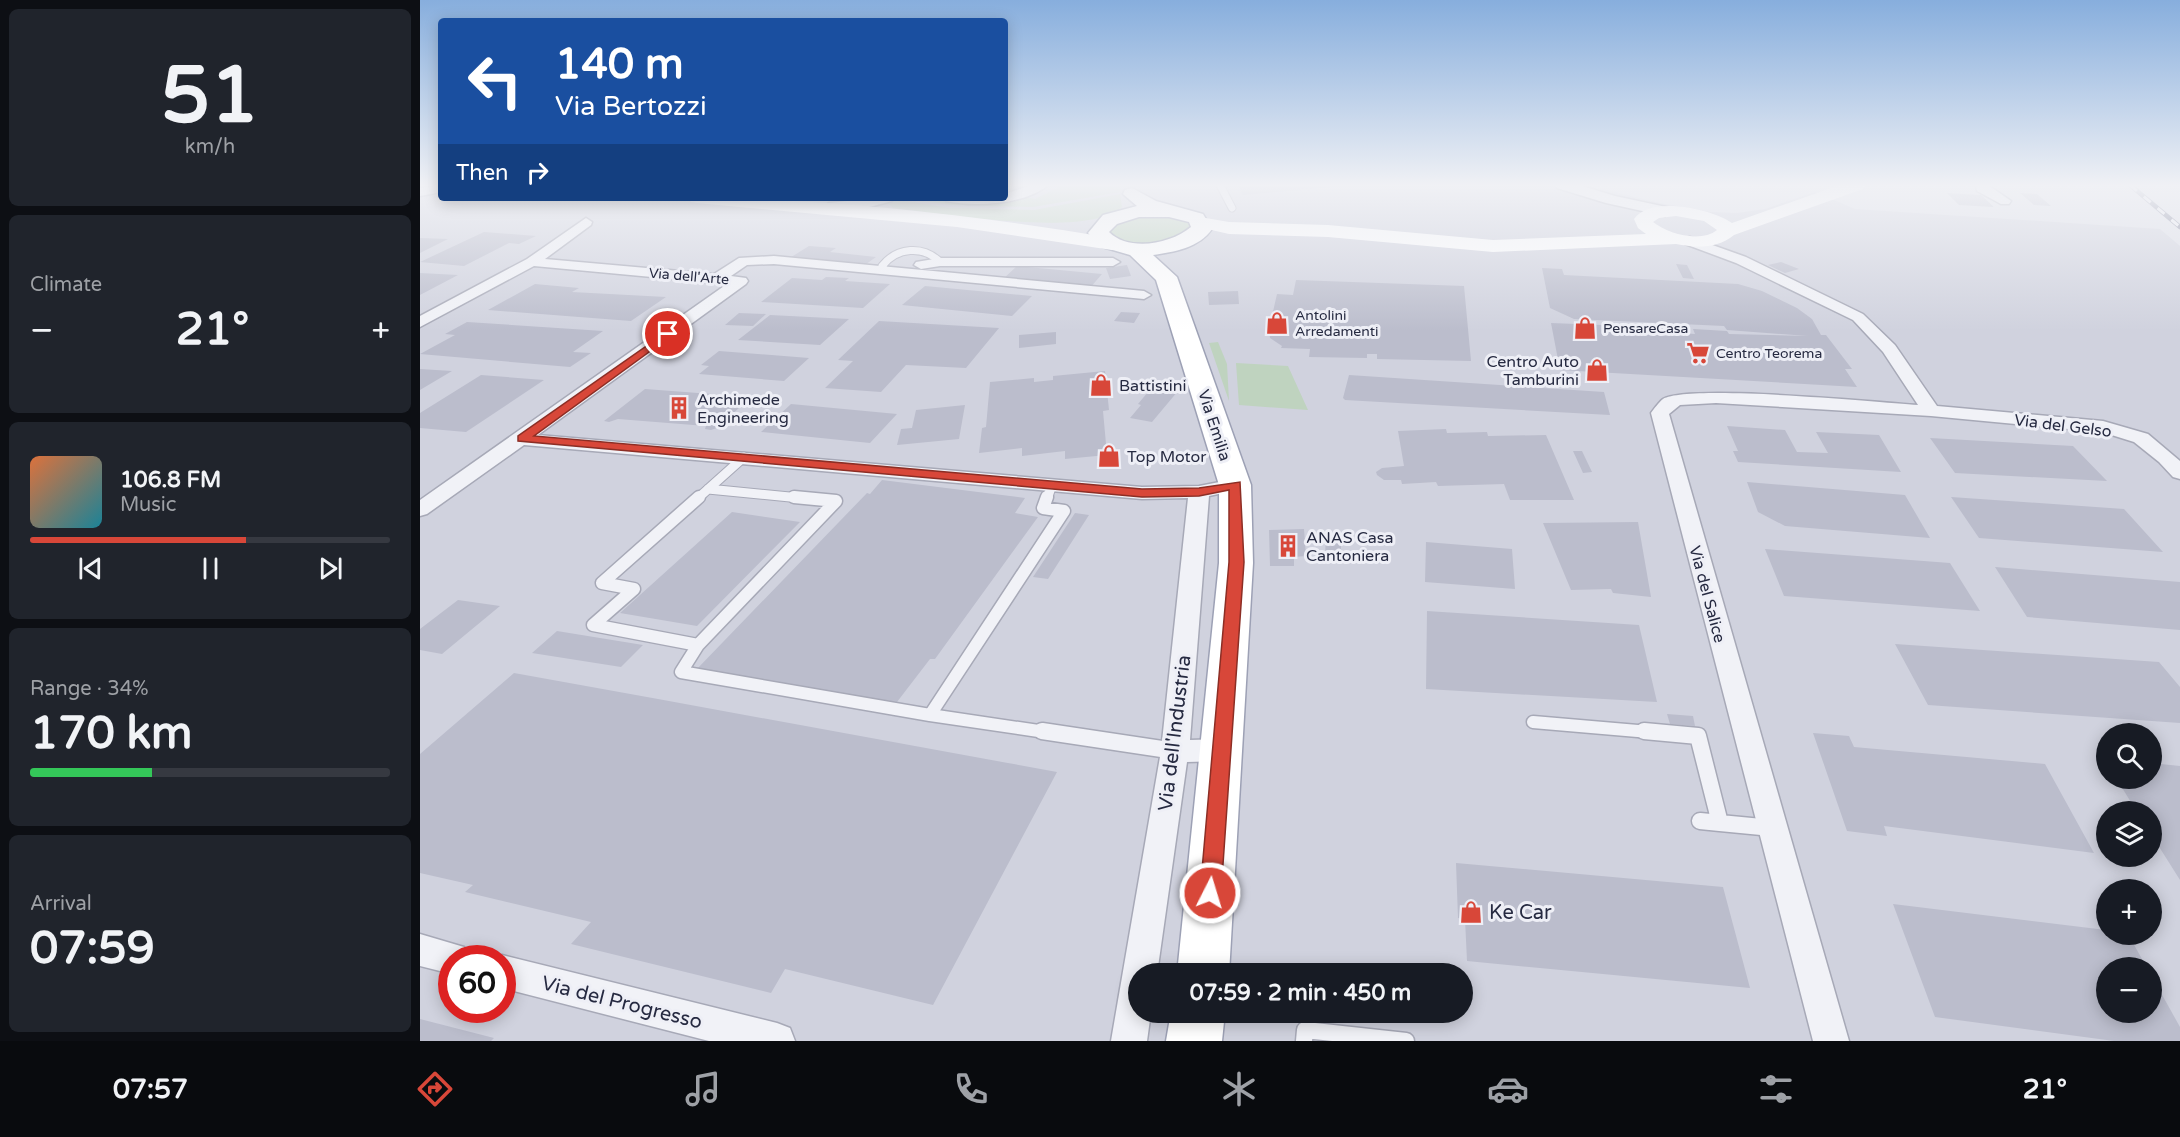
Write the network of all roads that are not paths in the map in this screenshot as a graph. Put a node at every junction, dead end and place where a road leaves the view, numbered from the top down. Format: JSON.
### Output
{"nodes":[{"id":1,"x":570,"y":234,"type":"edge"},
{"id":2,"x":1026,"y":234,"type":"edge"},
{"id":3,"x":1099,"y":234,"type":"edge"},
{"id":4,"x":1206,"y":234,"type":"edge"},
{"id":5,"x":1353,"y":234,"type":"edge"},
{"id":6,"x":1621,"y":234,"type":"edge"},
{"id":7,"x":1656,"y":234,"type":"edge"},
{"id":8,"x":1725,"y":234,"type":"joint"},
{"id":9,"x":1191,"y":235,"type":"junction"},
{"id":10,"x":1682,"y":240,"type":"junction"},
{"id":11,"x":1577,"y":243,"type":"junction"},
{"id":12,"x":1136,"y":249,"type":"junction"},
{"id":13,"x":1112,"y":253,"type":"junction"},
{"id":14,"x":1741,"y":260,"type":"junction"},
{"id":15,"x":532,"y":262,"type":"junction"},
{"id":16,"x":885,"y":270,"type":"junction"},
{"id":17,"x":1166,"y":277,"type":"junction"},
{"id":18,"x":717,"y":279,"type":"junction"},
{"id":19,"x":1144,"y":296,"type":"dead end"},
{"id":20,"x":420,"y":322,"type":"edge"},
{"id":21,"x":1931,"y":411,"type":"junction"},
{"id":22,"x":522,"y":439,"type":"junction"},
{"id":23,"x":744,"y":457,"type":"junction"},
{"id":24,"x":2180,"y":473,"type":"edge"},
{"id":25,"x":1052,"y":485,"type":"junction"},
{"id":26,"x":708,"y":489,"type":"junction"},
{"id":27,"x":1217,"y":489,"type":"junction"},
{"id":28,"x":420,"y":494,"type":"edge"},
{"id":29,"x":441,"y":495,"type":"junction"},
{"id":30,"x":420,"y":510,"type":"edge"},
{"id":31,"x":698,"y":645,"type":"junction"},
{"id":32,"x":930,"y":715,"type":"junction"},
{"id":33,"x":1533,"y":722,"type":"dead end"},
{"id":34,"x":1222,"y":750,"type":"junction"},
{"id":35,"x":1175,"y":751,"type":"junction"},
{"id":36,"x":1700,"y":821,"type":"dead end"},
{"id":37,"x":1720,"y":823,"type":"junction"},
{"id":38,"x":1772,"y":828,"type":"junction"},
{"id":39,"x":420,"y":950,"type":"edge"},
{"id":40,"x":438,"y":954,"type":"edge"},
{"id":41,"x":1142,"y":963,"type":"edge"},
{"id":42,"x":1204,"y":963,"type":"edge"},
{"id":43,"x":516,"y":975,"type":"edge"},
{"id":44,"x":1132,"y":1023,"type":"edge"},
{"id":45,"x":1196,"y":1023,"type":"edge"},
{"id":46,"x":777,"y":1041,"type":"edge"},
{"id":47,"x":1129,"y":1041,"type":"edge"},
{"id":48,"x":1194,"y":1041,"type":"edge"},
{"id":49,"x":1304,"y":1041,"type":"edge"},
{"id":50,"x":1406,"y":1041,"type":"edge"},
{"id":51,"x":1831,"y":1041,"type":"edge"}],
"edges":[{"from":1,"to":15,"type":"street"},
{"from":2,"to":13,"type":"main road"},
{"from":3,"to":13,"type":"main road"},
{"from":4,"to":9,"type":"main road"},
{"from":5,"to":11,"type":"main road"},
{"from":6,"to":11,"type":"main road"},
{"from":7,"to":10,"type":"main road"},
{"from":8,"to":10,"type":"main road"},
{"from":8,"to":14,"type":"street"},
{"from":9,"to":12,"type":"main road"},
{"from":9,"to":17,"type":"main road"},
{"from":10,"to":11,"type":"main road"},
{"from":10,"to":14,"type":"street"},
{"from":12,"to":13,"type":"main road"},
{"from":12,"to":17,"type":"main road"},
{"from":13,"to":16,"type":"street"},
{"from":14,"to":21,"type":"street"},
{"from":15,"to":18,"type":"street","name":"Via dell'Arte"},
{"from":15,"to":20,"type":"street"},
{"from":16,"to":18,"type":"street"},
{"from":16,"to":19,"type":"street"},
{"from":17,"to":27,"type":"main road","name":"Via Emilia"},
{"from":18,"to":22,"type":"street","name":"Via dell'Arte"},
{"from":21,"to":24,"type":"street","name":"Via del Gelso"},
{"from":21,"to":38,"type":"street","name":"Via del Salice"},
{"from":22,"to":23,"type":"street"},
{"from":22,"to":29,"type":"street","name":"Via dell'Arte"},
{"from":23,"to":25,"type":"street"},
{"from":23,"to":26,"type":"lane"},
{"from":25,"to":27,"type":"street"},
{"from":25,"to":32,"type":"lane"},
{"from":26,"to":31,"type":"lane"},
{"from":26,"to":31,"type":"lane"},
{"from":27,"to":34,"type":"main road","name":"Via Emilia"},
{"from":27,"to":35,"type":"street","name":"Via dell'Industria"},
{"from":28,"to":29,"type":"street"},
{"from":29,"to":30,"type":"street","name":"Via dell'Arte"},
{"from":31,"to":32,"type":"lane"},
{"from":32,"to":35,"type":"lane"},
{"from":33,"to":37,"type":"lane"},
{"from":34,"to":35,"type":"street"},
{"from":34,"to":42,"type":"main road","name":"Via Emilia"},
{"from":35,"to":41,"type":"street","name":"Via dell'Industria"},
{"from":36,"to":37,"type":"lane"},
{"from":37,"to":38,"type":"lane"},
{"from":38,"to":51,"type":"street","name":"Via del Salice"},
{"from":39,"to":40,"type":"street"},
{"from":43,"to":46,"type":"street","name":"Via del Progresso"},
{"from":44,"to":47,"type":"street"},
{"from":45,"to":48,"type":"main road"},
{"from":49,"to":50,"type":"lane"}]}
